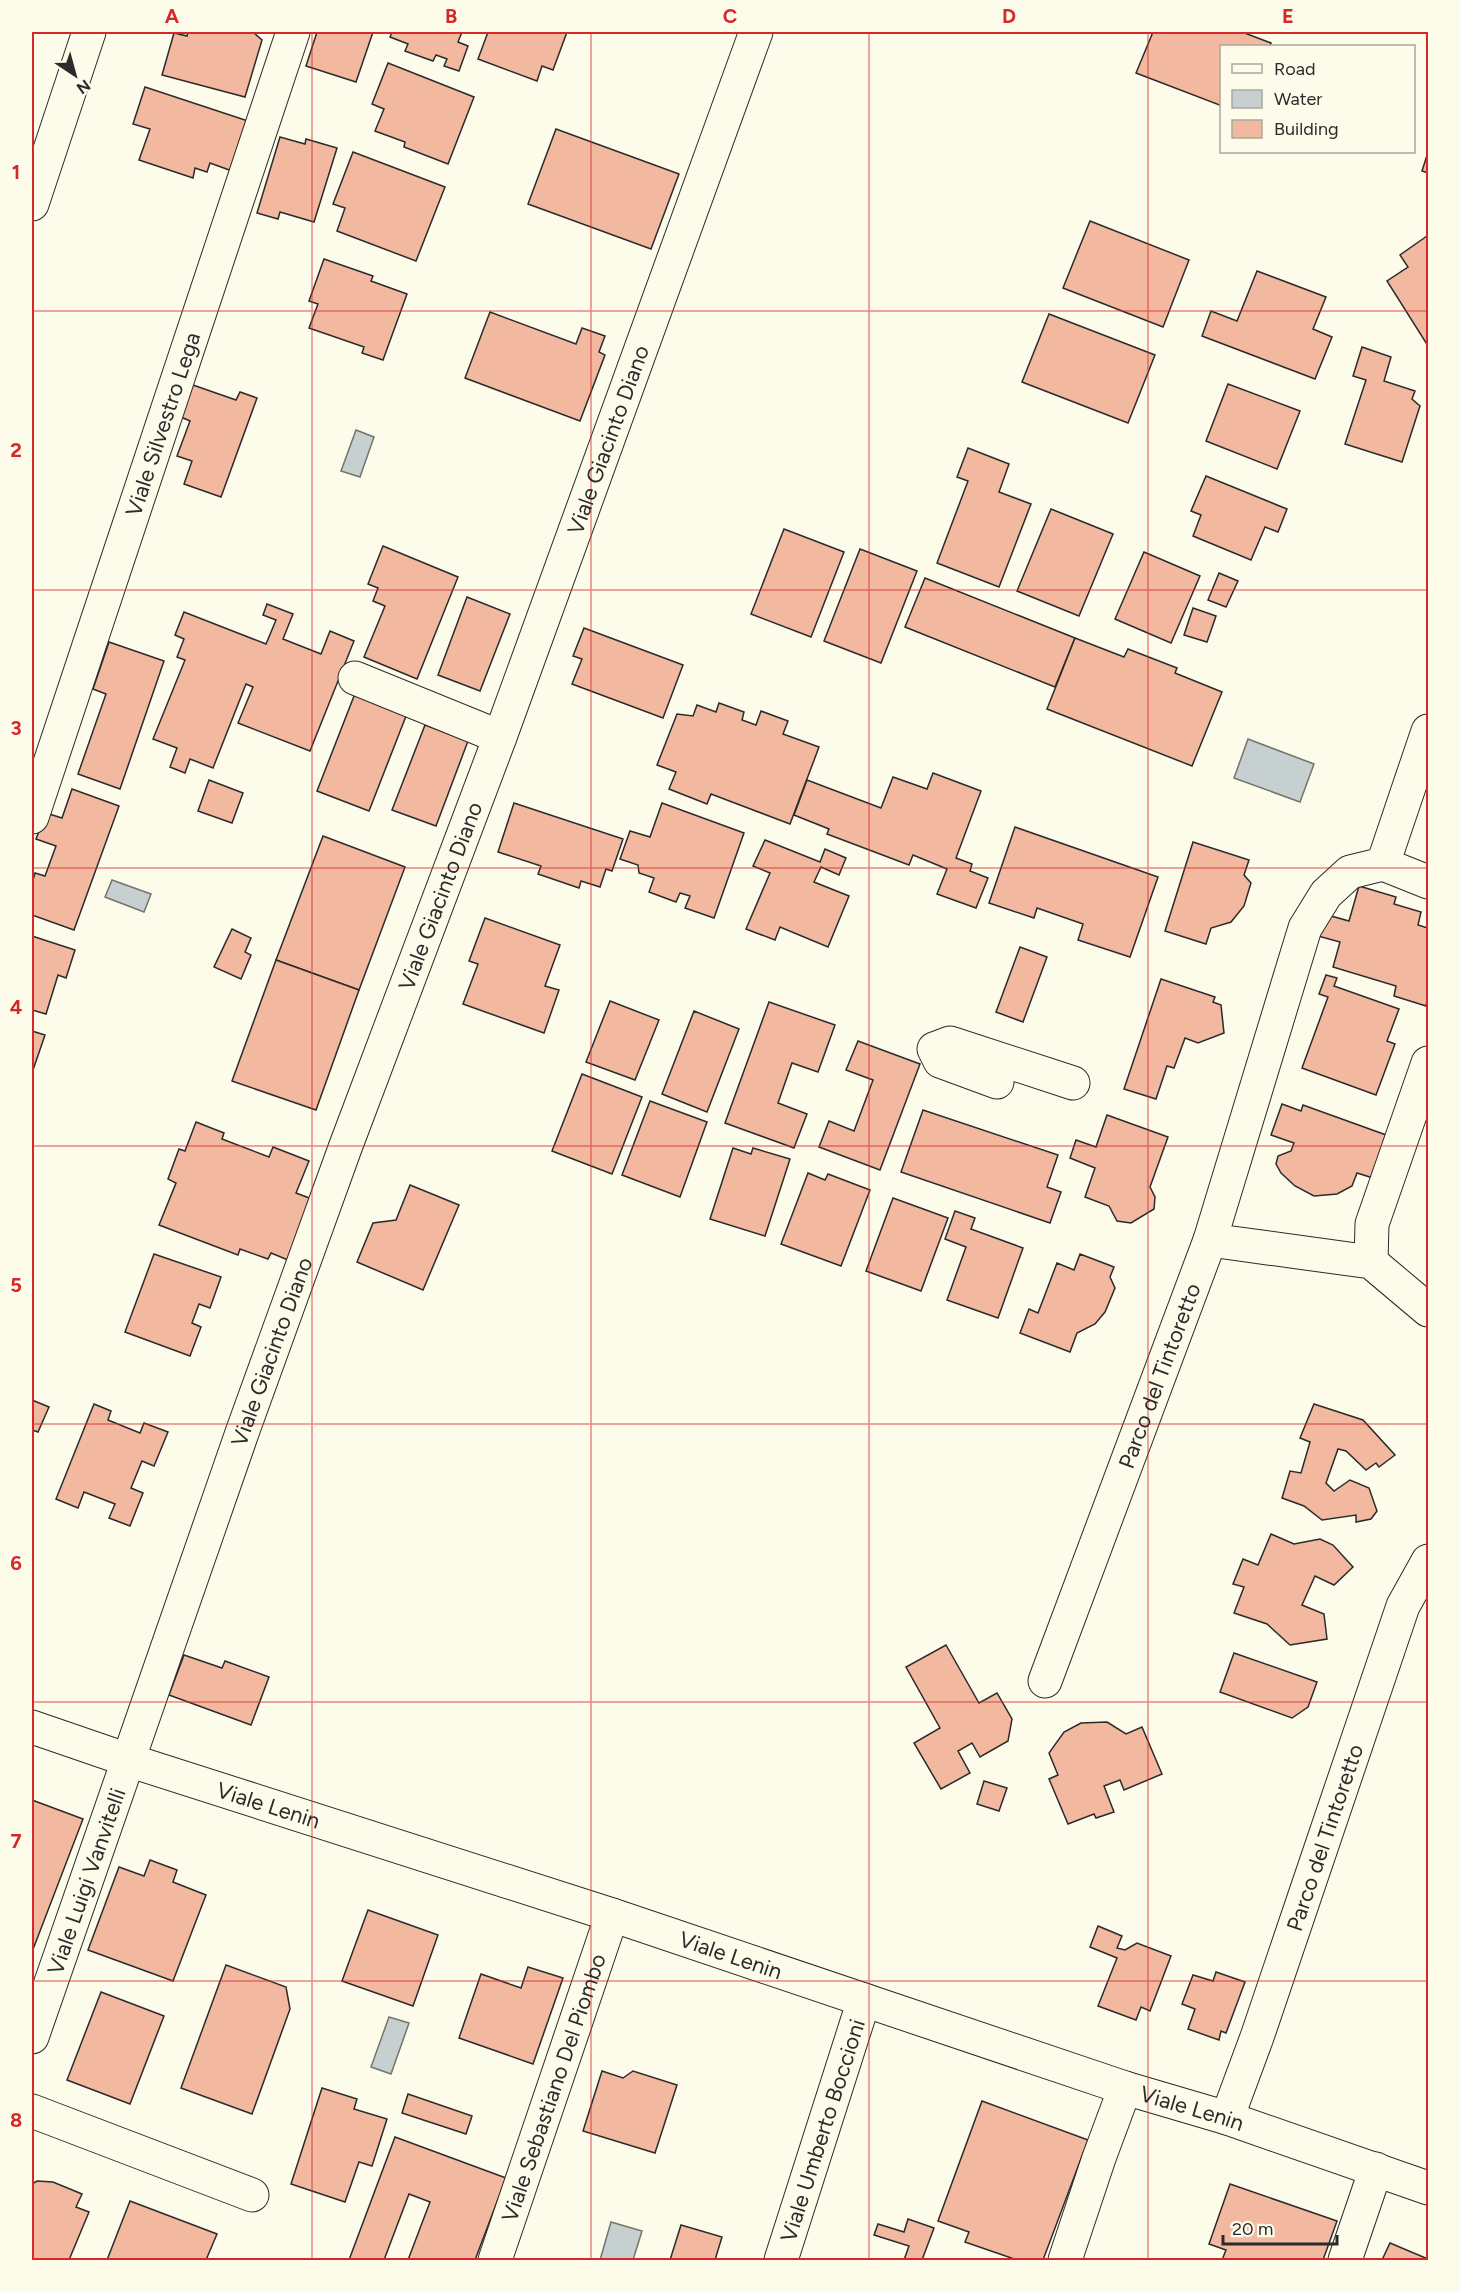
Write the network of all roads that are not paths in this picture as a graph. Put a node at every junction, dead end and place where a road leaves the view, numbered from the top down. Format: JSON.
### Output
{"nodes":[{"id":1,"x":89,"y":32,"type":"edge"},
{"id":2,"x":293,"y":32,"type":"edge"},
{"id":3,"x":756,"y":32,"type":"edge"},
{"id":4,"x":32,"y":204,"type":"edge"},
{"id":5,"x":355,"y":678,"type":"dead end"},
{"id":6,"x":1428,"y":731,"type":"edge"},
{"id":7,"x":500,"y":737,"type":"junction"},
{"id":8,"x":32,"y":817,"type":"edge"},
{"id":9,"x":1383,"y":864,"type":"junction"},
{"id":10,"x":1428,"y":882,"type":"edge"},
{"id":11,"x":1428,"y":1063,"type":"edge"},
{"id":12,"x":997,"y":1082,"type":"dead end"},
{"id":13,"x":1073,"y":1083,"type":"dead end"},
{"id":14,"x":1210,"y":1240,"type":"junction"},
{"id":15,"x":1371,"y":1262,"type":"junction"},
{"id":16,"x":1428,"y":1310,"type":"edge"},
{"id":17,"x":1428,"y":1561,"type":"edge"},
{"id":18,"x":1046,"y":1681,"type":"dead end"},
{"id":19,"x":32,"y":1727,"type":"edge"},
{"id":20,"x":128,"y":1760,"type":"junction"},
{"id":21,"x":612,"y":1915,"type":"junction"},
{"id":22,"x":864,"y":2000,"type":"junction"},
{"id":23,"x":32,"y":2037,"type":"edge"},
{"id":24,"x":1125,"y":2088,"type":"junction"},
{"id":25,"x":32,"y":2111,"type":"edge"},
{"id":26,"x":1227,"y":2118,"type":"junction"},
{"id":27,"x":1376,"y":2169,"type":"junction"},
{"id":28,"x":1428,"y":2188,"type":"edge"},
{"id":29,"x":252,"y":2195,"type":"dead end"},
{"id":30,"x":495,"y":2260,"type":"edge"},
{"id":31,"x":781,"y":2260,"type":"edge"},
{"id":32,"x":1065,"y":2260,"type":"edge"},
{"id":33,"x":1345,"y":2260,"type":"edge"}],
"edges":[{"from":1,"to":4,"type":"street"},
{"from":2,"to":8,"type":"street","name":"Viale Silvestro Lega"},
{"from":3,"to":7,"type":"street","name":"Viale Giacinto Diano"},
{"from":5,"to":7,"type":"street"},
{"from":6,"to":9,"type":"street"},
{"from":7,"to":20,"type":"street","name":"Viale Giacinto Diano"},
{"from":9,"to":10,"type":"street"},
{"from":9,"to":14,"type":"street","name":"Parco del Tintoretto"},
{"from":11,"to":15,"type":"street"},
{"from":12,"to":13,"type":"street"},
{"from":14,"to":15,"type":"street"},
{"from":14,"to":18,"type":"street","name":"Parco del Tintoretto"},
{"from":15,"to":16,"type":"street"},
{"from":17,"to":26,"type":"street","name":"Parco del Tintoretto"},
{"from":19,"to":20,"type":"street","name":"Viale Lenin"},
{"from":20,"to":21,"type":"street","name":"Viale Lenin"},
{"from":20,"to":23,"type":"street","name":"Viale Luigi Vanvitelli"},
{"from":21,"to":22,"type":"street","name":"Viale Lenin"},
{"from":21,"to":30,"type":"street","name":"Viale Sebastiano Del Piombo"},
{"from":22,"to":24,"type":"street","name":"Viale Lenin"},
{"from":22,"to":31,"type":"street","name":"Viale Umberto Boccioni"},
{"from":24,"to":26,"type":"street","name":"Viale Lenin"},
{"from":24,"to":32,"type":"street"},
{"from":25,"to":29,"type":"street"},
{"from":26,"to":27,"type":"street","name":"Viale Lenin"},
{"from":27,"to":28,"type":"street","name":"Viale Lenin"},
{"from":27,"to":33,"type":"street"}]}
